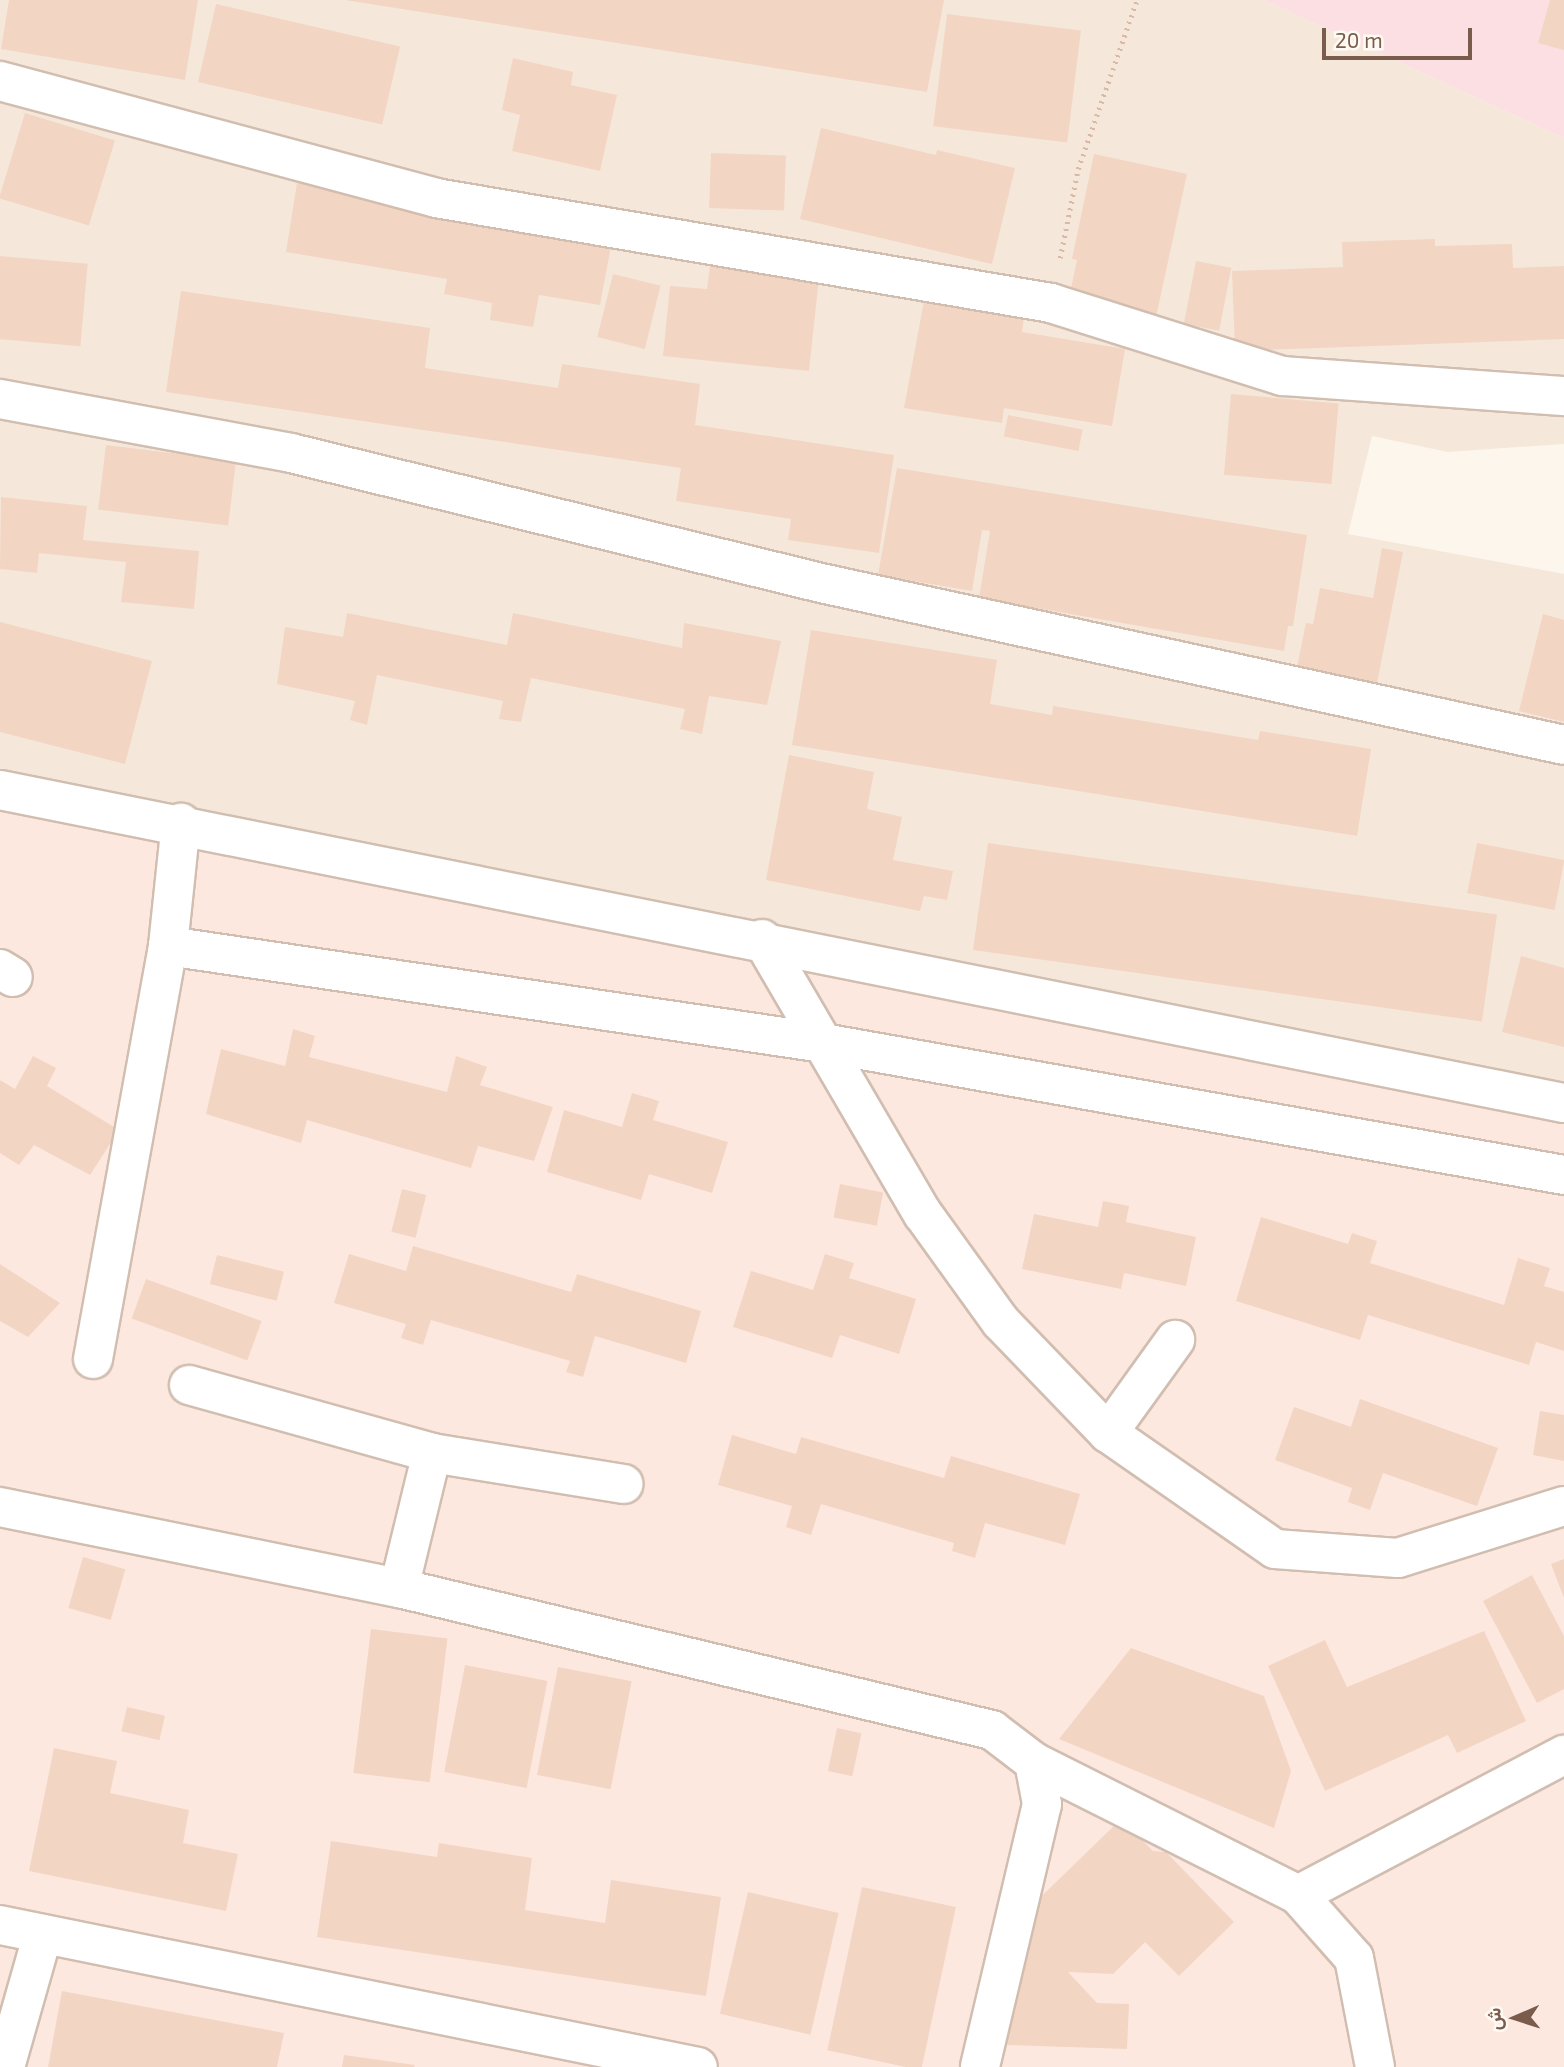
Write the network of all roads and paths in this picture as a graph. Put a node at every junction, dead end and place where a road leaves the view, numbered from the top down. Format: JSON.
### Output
{"nodes":[{"id":1,"x":1137,"y":0,"type":"edge"},
{"id":2,"x":0,"y":81,"type":"edge"},
{"id":3,"x":1051,"y":303,"type":"junction"},
{"id":4,"x":1564,"y":396,"type":"edge"},
{"id":5,"x":0,"y":399,"type":"edge"},
{"id":6,"x":1564,"y":745,"type":"edge"},
{"id":7,"x":0,"y":790,"type":"edge"},
{"id":8,"x":181,"y":823,"type":"junction"},
{"id":9,"x":762,"y":939,"type":"junction"},
{"id":10,"x":167,"y":946,"type":"junction"},
{"id":11,"x":823,"y":1043,"type":"junction"},
{"id":12,"x":1564,"y":1103,"type":"edge"},
{"id":13,"x":1564,"y":1175,"type":"edge"},
{"id":14,"x":1175,"y":1340,"type":"dead end"},
{"id":15,"x":93,"y":1359,"type":"dead end"},
{"id":16,"x":189,"y":1385,"type":"dead end"},
{"id":17,"x":1108,"y":1433,"type":"junction"},
{"id":18,"x":432,"y":1453,"type":"junction"},
{"id":19,"x":624,"y":1484,"type":"dead end"},
{"id":20,"x":1564,"y":1506,"type":"edge"},
{"id":21,"x":0,"y":1507,"type":"edge"},
{"id":22,"x":399,"y":1588,"type":"junction"},
{"id":23,"x":1564,"y":1755,"type":"edge"},
{"id":24,"x":1034,"y":1762,"type":"junction"},
{"id":25,"x":1298,"y":1895,"type":"junction"},
{"id":26,"x":0,"y":1925,"type":"edge"},
{"id":27,"x":43,"y":1934,"type":"junction"},
{"id":28,"x":5,"y":2067,"type":"edge"},
{"id":29,"x":698,"y":2067,"type":"edge"},
{"id":30,"x":980,"y":2067,"type":"edge"},
{"id":31,"x":1375,"y":2067,"type":"edge"}],
"edges":[{"from":1,"to":3,"type":"path"},
{"from":2,"to":3,"type":"street"},
{"from":3,"to":4,"type":"street"},
{"from":5,"to":6,"type":"street"},
{"from":7,"to":8,"type":"street"},
{"from":8,"to":9,"type":"street"},
{"from":8,"to":10,"type":"street"},
{"from":9,"to":11,"type":"street"},
{"from":9,"to":12,"type":"street"},
{"from":10,"to":11,"type":"street"},
{"from":10,"to":15,"type":"street"},
{"from":11,"to":13,"type":"street"},
{"from":11,"to":17,"type":"street"},
{"from":14,"to":17,"type":"street"},
{"from":16,"to":18,"type":"street"},
{"from":17,"to":20,"type":"street"},
{"from":18,"to":19,"type":"street"},
{"from":18,"to":22,"type":"street"},
{"from":21,"to":22,"type":"street"},
{"from":22,"to":24,"type":"street"},
{"from":23,"to":25,"type":"street"},
{"from":24,"to":25,"type":"street"},
{"from":24,"to":30,"type":"street"},
{"from":25,"to":31,"type":"street"},
{"from":26,"to":27,"type":"street"},
{"from":27,"to":28,"type":"street"},
{"from":27,"to":29,"type":"street"}]}
